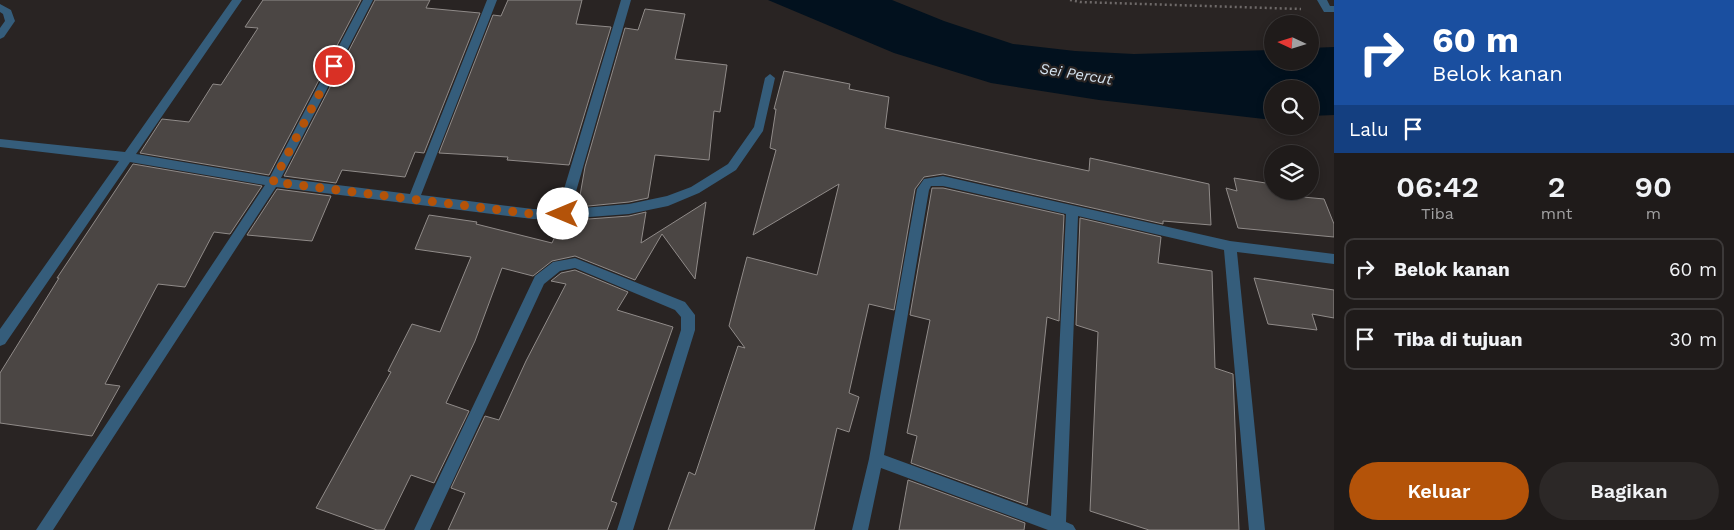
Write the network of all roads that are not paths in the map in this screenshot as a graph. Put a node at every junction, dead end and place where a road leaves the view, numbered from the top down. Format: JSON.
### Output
{"nodes":[{"id":1,"x":237,"y":0,"type":"edge"},
{"id":2,"x":368,"y":0,"type":"edge"},
{"id":3,"x":492,"y":0,"type":"edge"},
{"id":4,"x":626,"y":0,"type":"edge"},
{"id":5,"x":1322,"y":0,"type":"edge"},
{"id":6,"x":0,"y":7,"type":"edge"},
{"id":7,"x":1330,"y":10,"type":"edge"},
{"id":8,"x":0,"y":36,"type":"edge"},
{"id":9,"x":770,"y":78,"type":"dead end"},
{"id":10,"x":0,"y":143,"type":"edge"},
{"id":11,"x":126,"y":157,"type":"junction"},
{"id":12,"x":273,"y":182,"type":"junction"},
{"id":13,"x":414,"y":198,"type":"junction"},
{"id":14,"x":1072,"y":210,"type":"junction"},
{"id":15,"x":563,"y":214,"type":"junction"},
{"id":16,"x":1230,"y":246,"type":"junction"},
{"id":17,"x":1334,"y":259,"type":"edge"},
{"id":18,"x":0,"y":340,"type":"edge"},
{"id":19,"x":876,"y":460,"type":"junction"},
{"id":20,"x":1061,"y":529,"type":"edge"},
{"id":21,"x":44,"y":530,"type":"edge"},
{"id":22,"x":422,"y":530,"type":"edge"},
{"id":23,"x":624,"y":530,"type":"edge"},
{"id":24,"x":860,"y":530,"type":"edge"},
{"id":25,"x":1257,"y":530,"type":"edge"}],
"edges":[{"from":1,"to":11,"type":"street"},
{"from":2,"to":12,"type":"street"},
{"from":3,"to":13,"type":"street"},
{"from":4,"to":15,"type":"street"},
{"from":5,"to":7,"type":"street"},
{"from":6,"to":8,"type":"street"},
{"from":9,"to":15,"type":"street"},
{"from":10,"to":11,"type":"street"},
{"from":11,"to":12,"type":"street"},
{"from":11,"to":18,"type":"street"},
{"from":12,"to":13,"type":"street"},
{"from":12,"to":21,"type":"street"},
{"from":13,"to":15,"type":"street"},
{"from":14,"to":16,"type":"street"},
{"from":14,"to":19,"type":"street"},
{"from":14,"to":20,"type":"street"},
{"from":16,"to":17,"type":"street"},
{"from":16,"to":25,"type":"street"},
{"from":19,"to":20,"type":"street"},
{"from":19,"to":24,"type":"street"},
{"from":22,"to":23,"type":"street"}]}
